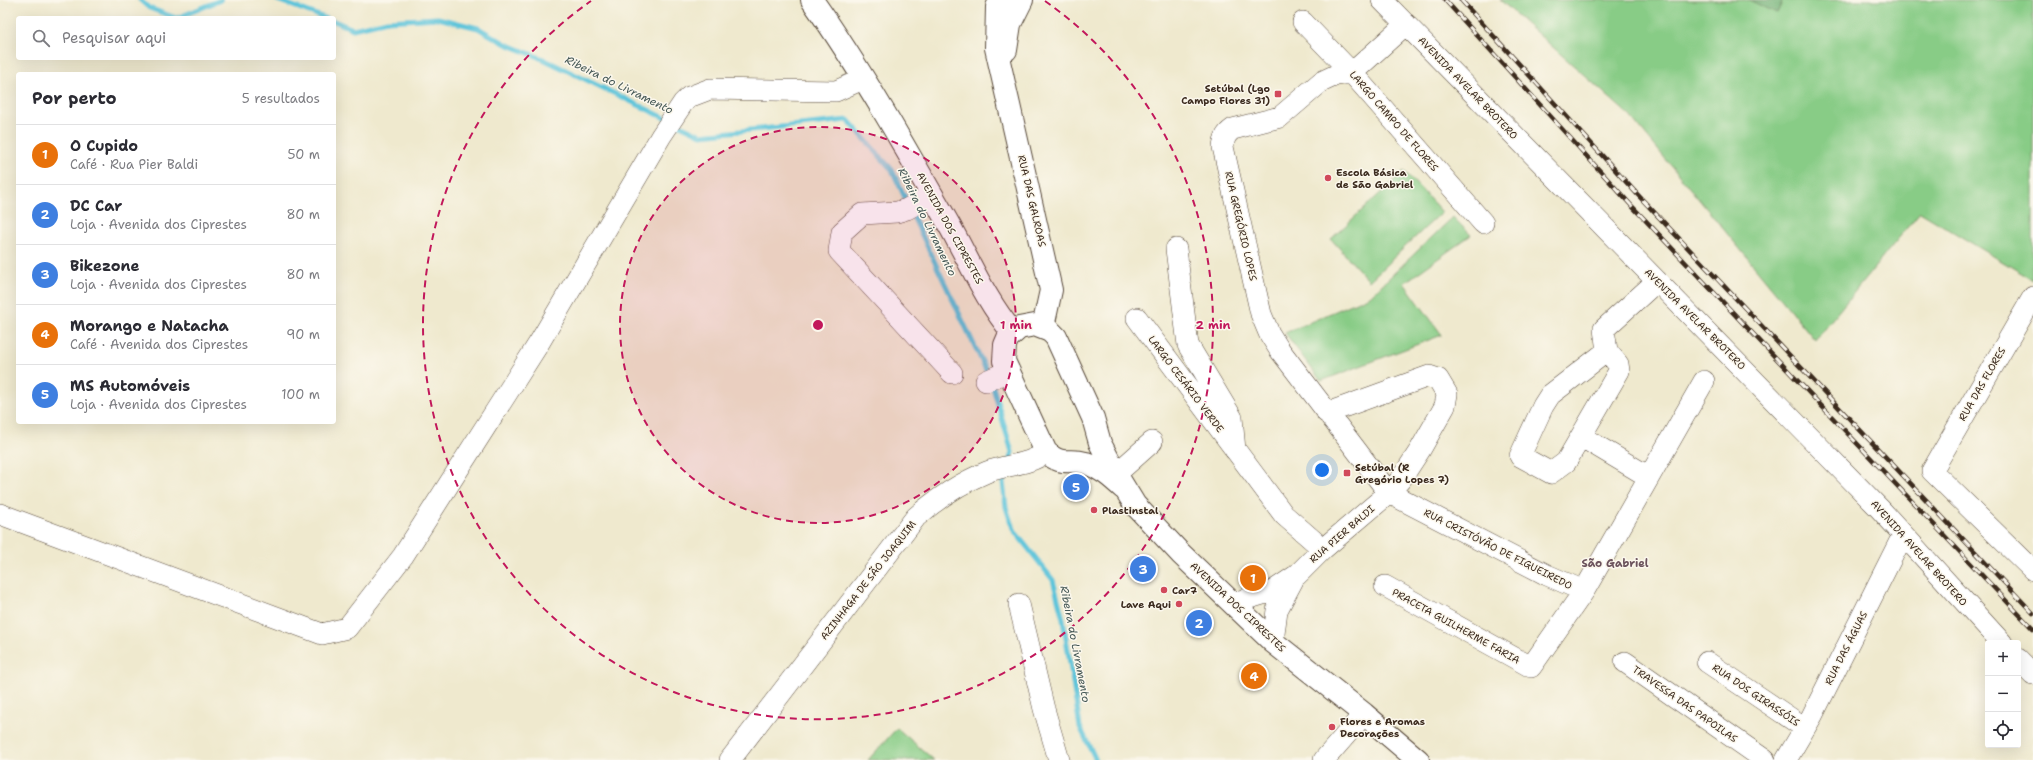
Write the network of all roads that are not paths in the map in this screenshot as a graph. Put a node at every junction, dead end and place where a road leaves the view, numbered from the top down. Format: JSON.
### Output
{"nodes":[{"id":1,"x":812,"y":0,"type":"edge"},
{"id":2,"x":1022,"y":0,"type":"edge"},
{"id":3,"x":1382,"y":0,"type":"edge"},
{"id":4,"x":998,"y":2,"type":"edge"},
{"id":5,"x":1303,"y":22,"type":"dead end"},
{"id":6,"x":1406,"y":24,"type":"junction"},
{"id":7,"x":1352,"y":73,"type":"junction"},
{"id":8,"x":1002,"y":75,"type":"junction"},
{"id":9,"x":863,"y":79,"type":"junction"},
{"id":10,"x":920,"y":202,"type":"junction"},
{"id":11,"x":1483,"y":223,"type":"dead end"},
{"id":12,"x":1176,"y":249,"type":"dead end"},
{"id":13,"x":1657,"y":281,"type":"junction"},
{"id":14,"x":2033,"y":297,"type":"edge"},
{"id":15,"x":1137,"y":318,"type":"dead end"},
{"id":16,"x":1043,"y":327,"type":"junction"},
{"id":17,"x":1013,"y":332,"type":"junction"},
{"id":18,"x":1607,"y":351,"type":"junction"},
{"id":19,"x":952,"y":373,"type":"dead end"},
{"id":20,"x":1704,"y":381,"type":"dead end"},
{"id":21,"x":1327,"y":413,"type":"junction"},
{"id":22,"x":1097,"y":432,"type":"junction"},
{"id":23,"x":1582,"y":437,"type":"junction"},
{"id":24,"x":1152,"y":442,"type":"dead end"},
{"id":25,"x":1235,"y":450,"type":"junction"},
{"id":26,"x":1046,"y":452,"type":"junction"},
{"id":27,"x":1076,"y":461,"type":"junction"},
{"id":28,"x":1649,"y":477,"type":"junction"},
{"id":29,"x":1120,"y":481,"type":"junction"},
{"id":30,"x":1389,"y":493,"type":"junction"},
{"id":31,"x":0,"y":514,"type":"edge"},
{"id":32,"x":1903,"y":535,"type":"junction"},
{"id":33,"x":1323,"y":549,"type":"junction"},
{"id":34,"x":2033,"y":570,"type":"edge"},
{"id":35,"x":1296,"y":575,"type":"junction"},
{"id":36,"x":1384,"y":586,"type":"dead end"},
{"id":37,"x":1584,"y":591,"type":"junction"},
{"id":38,"x":1233,"y":603,"type":"junction"},
{"id":39,"x":1019,"y":604,"type":"dead end"},
{"id":40,"x":1999,"y":640,"type":"edge"},
{"id":41,"x":1273,"y":642,"type":"junction"},
{"id":42,"x":1625,"y":662,"type":"dead end"},
{"id":43,"x":1707,"y":662,"type":"dead end"},
{"id":44,"x":2021,"y":662,"type":"edge"},
{"id":45,"x":2033,"y":674,"type":"edge"},
{"id":46,"x":1364,"y":714,"type":"junction"},
{"id":47,"x":1805,"y":728,"type":"junction"},
{"id":48,"x":730,"y":760,"type":"edge"},
{"id":49,"x":1059,"y":760,"type":"edge"},
{"id":50,"x":1324,"y":760,"type":"edge"},
{"id":51,"x":1418,"y":760,"type":"edge"},
{"id":52,"x":1765,"y":760,"type":"edge"},
{"id":53,"x":1786,"y":760,"type":"edge"}],
"edges":[{"from":1,"to":9,"type":"main road","name":"AVENIDA DOS CIPRESTES"},
{"from":2,"to":8,"type":"main road","name":"RUA DAS GALROAS"},
{"from":3,"to":6,"type":"street","name":"AVENIDA AVELAR BROTERO"},
{"from":4,"to":8,"type":"main road","name":"RUA DAS GALROAS"},
{"from":5,"to":7,"type":"street","name":"LARGO CAMPO DE FLORES"},
{"from":6,"to":7,"type":"street","name":"RUA GREGÓRIO LOPES"},
{"from":6,"to":13,"type":"street","name":"AVENIDA AVELAR BROTERO"},
{"from":7,"to":11,"type":"street","name":"LARGO CAMPO DE FLORES"},
{"from":7,"to":21,"type":"street","name":"RUA GREGÓRIO LOPES"},
{"from":8,"to":16,"type":"main road","name":"RUA DAS GALROAS"},
{"from":9,"to":10,"type":"main road","name":"AVENIDA DOS CIPRESTES"},
{"from":9,"to":31,"type":"street"},
{"from":10,"to":17,"type":"main road","name":"AVENIDA DOS CIPRESTES"},
{"from":10,"to":19,"type":"street"},
{"from":12,"to":25,"type":"street","name":"LARGO CESÁRIO VERDE"},
{"from":13,"to":18,"type":"street"},
{"from":13,"to":32,"type":"street","name":"AVENIDA AVELAR BROTERO"},
{"from":14,"to":34,"type":"street","name":"RUA DAS FLORES"},
{"from":15,"to":25,"type":"street","name":"LARGO CESÁRIO VERDE"},
{"from":16,"to":17,"type":"main road"},
{"from":16,"to":22,"type":"main road","name":"AVENIDA DOS CIPRESTES"},
{"from":17,"to":26,"type":"main road"},
{"from":18,"to":23,"type":"street"},
{"from":18,"to":23,"type":"street"},
{"from":20,"to":28,"type":"street","name":"RUA CRISTÓVÃO DE FIGUEIREDO"},
{"from":21,"to":30,"type":"street","name":"RUA GREGÓRIO LOPES"},
{"from":21,"to":30,"type":"street","name":"RUA PIER BALDI"},
{"from":22,"to":27,"type":"main road"},
{"from":22,"to":29,"type":"main road","name":"AVENIDA DOS CIPRESTES"},
{"from":23,"to":28,"type":"street"},
{"from":24,"to":29,"type":"street"},
{"from":25,"to":33,"type":"street","name":"LARGO CESÁRIO VERDE"},
{"from":26,"to":27,"type":"main road","name":"AVENIDA DOS CIPRESTES"},
{"from":26,"to":48,"type":"street","name":"AZINHAGA DE SÃO JOAQUIM"},
{"from":27,"to":29,"type":"main road","name":"AVENIDA DOS CIPRESTES"},
{"from":28,"to":37,"type":"street","name":"RUA CRISTÓVÃO DE FIGUEIREDO"},
{"from":29,"to":38,"type":"main road","name":"AVENIDA DOS CIPRESTES"},
{"from":30,"to":33,"type":"street","name":"RUA PIER BALDI"},
{"from":30,"to":37,"type":"street","name":"RUA CRISTÓVÃO DE FIGUEIREDO"},
{"from":32,"to":40,"type":"street","name":"AVENIDA AVELAR BROTERO"},
{"from":32,"to":47,"type":"street","name":"RUA DAS ÁGUAS"},
{"from":33,"to":35,"type":"street","name":"RUA PIER BALDI"},
{"from":35,"to":38,"type":"street","name":"RUA PIER BALDI"},
{"from":35,"to":41,"type":"street","name":"RUA PIER BALDI"},
{"from":36,"to":37,"type":"street","name":"PRACETA GUILHERME FARIA"},
{"from":38,"to":41,"type":"main road","name":"AVENIDA DOS CIPRESTES"},
{"from":39,"to":49,"type":"street"},
{"from":41,"to":46,"type":"main road","name":"AVENIDA DOS CIPRESTES"},
{"from":42,"to":52,"type":"street","name":"TRAVESSA DAS PAPOILAS"},
{"from":43,"to":47,"type":"street","name":"RUA DOS GIRASSÓIS"},
{"from":44,"to":45,"type":"street"},
{"from":46,"to":50,"type":"street"},
{"from":46,"to":51,"type":"main road","name":"AVENIDA DOS CIPRESTES"},
{"from":47,"to":53,"type":"street","name":"RUA DAS ÁGUAS"}]}
